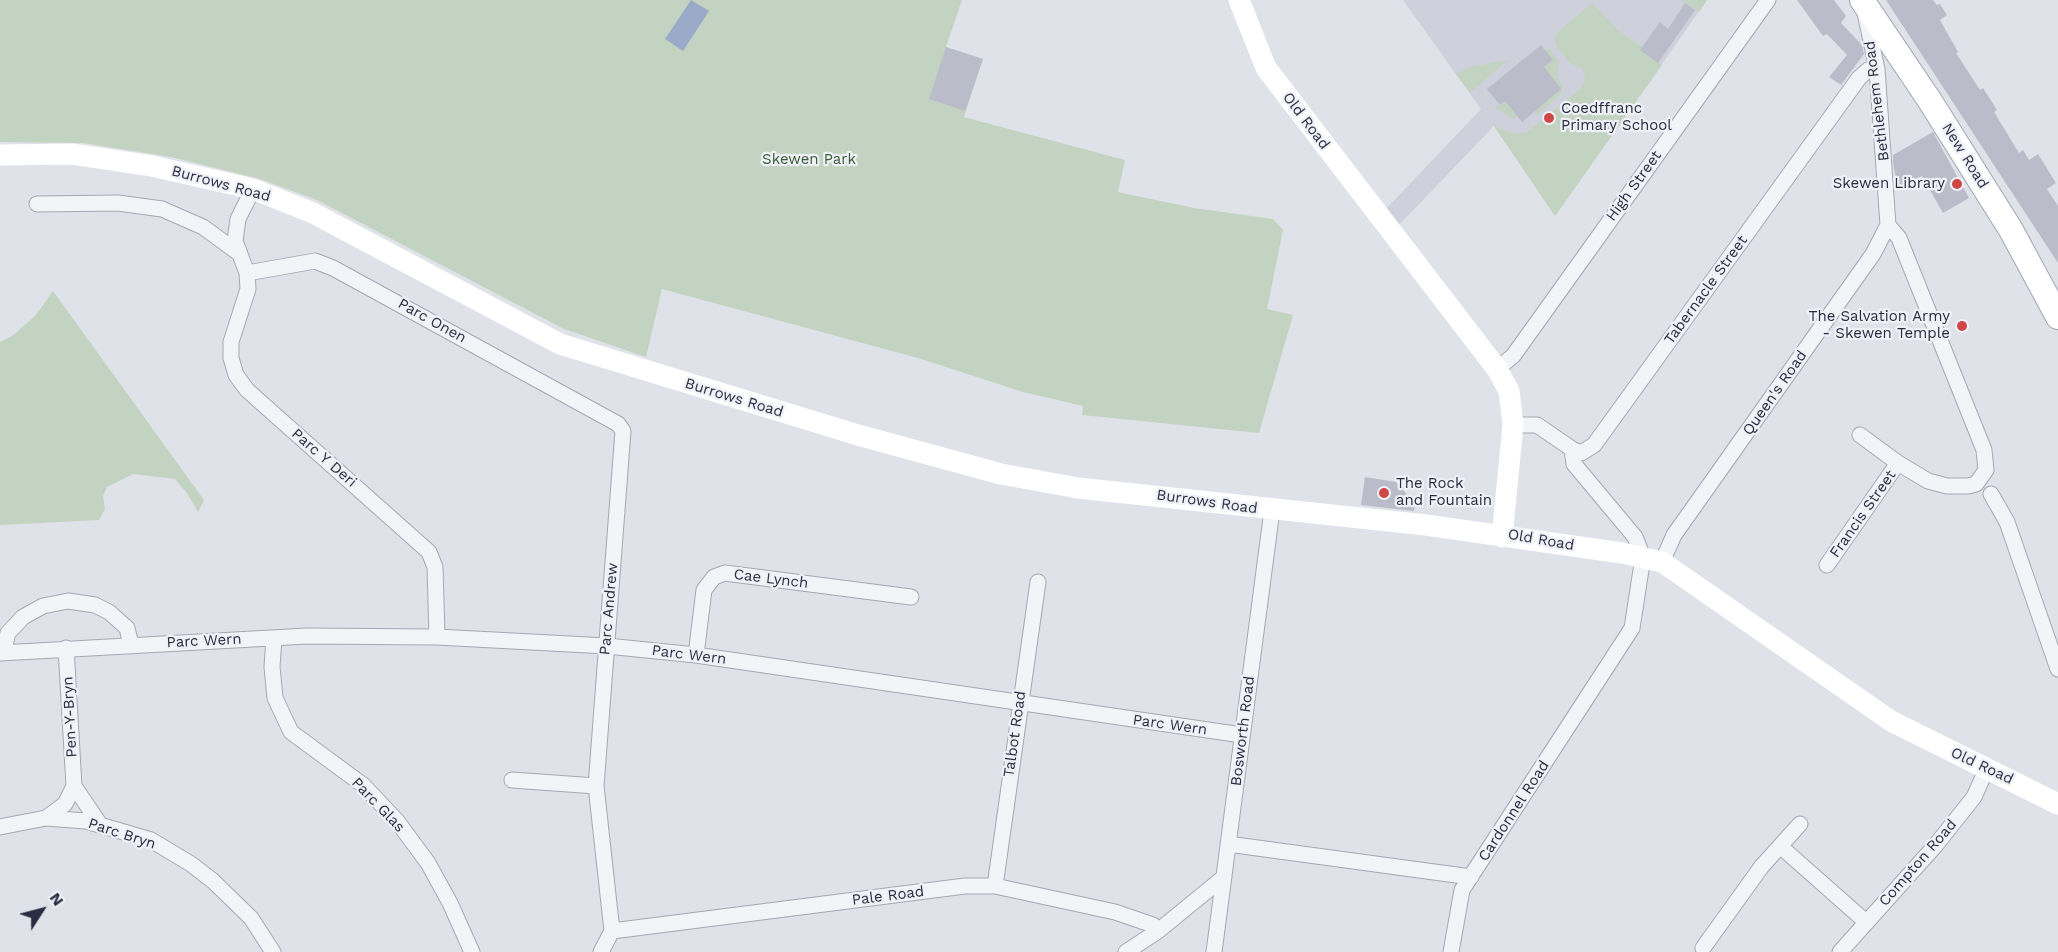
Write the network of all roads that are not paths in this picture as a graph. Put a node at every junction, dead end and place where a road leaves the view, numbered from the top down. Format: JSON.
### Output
{"nodes":[{"id":1,"x":1239,"y":0,"type":"edge"},
{"id":2,"x":1768,"y":0,"type":"edge"},
{"id":3,"x":1863,"y":0,"type":"edge"},
{"id":4,"x":1877,"y":69,"type":"junction"},
{"id":5,"x":0,"y":155,"type":"edge"},
{"id":6,"x":253,"y":189,"type":"junction"},
{"id":7,"x":37,"y":204,"type":"dead end"},
{"id":8,"x":1888,"y":225,"type":"junction"},
{"id":9,"x":240,"y":254,"type":"junction"},
{"id":10,"x":247,"y":273,"type":"junction"},
{"id":11,"x":2058,"y":317,"type":"edge"},
{"id":12,"x":1497,"y":369,"type":"junction"},
{"id":13,"x":1513,"y":425,"type":"junction"},
{"id":14,"x":623,"y":431,"type":"joint"},
{"id":15,"x":1860,"y":435,"type":"dead end"},
{"id":16,"x":1572,"y":449,"type":"junction"},
{"id":17,"x":1898,"y":463,"type":"junction"},
{"id":18,"x":1986,"y":470,"type":"joint"},
{"id":19,"x":1991,"y":494,"type":"dead end"},
{"id":20,"x":1272,"y":510,"type":"junction"},
{"id":21,"x":1502,"y":537,"type":"junction"},
{"id":22,"x":1653,"y":560,"type":"junction"},
{"id":23,"x":1827,"y":565,"type":"dead end"},
{"id":24,"x":1038,"y":582,"type":"dead end"},
{"id":25,"x":911,"y":597,"type":"dead end"},
{"id":26,"x":437,"y":636,"type":"junction"},
{"id":27,"x":274,"y":638,"type":"junction"},
{"id":28,"x":131,"y":645,"type":"junction"},
{"id":29,"x":607,"y":646,"type":"junction"},
{"id":30,"x":66,"y":648,"type":"junction"},
{"id":31,"x":1,"y":653,"type":"edge"},
{"id":32,"x":696,"y":655,"type":"junction"},
{"id":33,"x":2058,"y":669,"type":"edge"},
{"id":34,"x":1020,"y":701,"type":"junction"},
{"id":35,"x":1242,"y":735,"type":"junction"},
{"id":36,"x":1987,"y":768,"type":"junction"},
{"id":37,"x":512,"y":780,"type":"dead end"},
{"id":38,"x":74,"y":786,"type":"junction"},
{"id":39,"x":596,"y":786,"type":"junction"},
{"id":40,"x":2058,"y":804,"type":"edge"},
{"id":41,"x":46,"y":818,"type":"junction"},
{"id":42,"x":99,"y":823,"type":"junction"},
{"id":43,"x":1800,"y":824,"type":"dead end"},
{"id":44,"x":0,"y":827,"type":"edge"},
{"id":45,"x":1228,"y":844,"type":"junction"},
{"id":46,"x":1780,"y":846,"type":"junction"},
{"id":47,"x":1224,"y":877,"type":"junction"},
{"id":48,"x":1471,"y":877,"type":"junction"},
{"id":49,"x":995,"y":886,"type":"junction"},
{"id":50,"x":1866,"y":922,"type":"junction"},
{"id":51,"x":612,"y":931,"type":"junction"},
{"id":52,"x":1158,"y":931,"type":"junction"},
{"id":53,"x":1703,"y":948,"type":"dead end"},
{"id":54,"x":273,"y":952,"type":"edge"},
{"id":55,"x":472,"y":952,"type":"edge"},
{"id":56,"x":601,"y":952,"type":"edge"},
{"id":57,"x":1126,"y":952,"type":"edge"},
{"id":58,"x":1214,"y":952,"type":"edge"},
{"id":59,"x":1451,"y":952,"type":"edge"},
{"id":60,"x":1841,"y":952,"type":"edge"}],
"edges":[{"from":1,"to":12,"type":"main road","name":"Old Road"},
{"from":2,"to":12,"type":"street","name":"High Street"},
{"from":3,"to":4,"type":"street","name":"Bethlehem Road"},
{"from":3,"to":11,"type":"main road","name":"New Road"},
{"from":4,"to":8,"type":"street","name":"Bethlehem Road"},
{"from":4,"to":16,"type":"street","name":"Tabernacle Street"},
{"from":5,"to":6,"type":"main road","name":"Burrows Road"},
{"from":6,"to":9,"type":"street"},
{"from":6,"to":20,"type":"main road","name":"Burrows Road"},
{"from":7,"to":9,"type":"street"},
{"from":8,"to":18,"type":"street","name":"Bethlehem Road"},
{"from":8,"to":22,"type":"street","name":"Queen's Road"},
{"from":9,"to":10,"type":"street"},
{"from":10,"to":14,"type":"street","name":"Parc Onen"},
{"from":10,"to":26,"type":"street","name":"Parc Y Deri"},
{"from":12,"to":13,"type":"main road","name":"Old Road"},
{"from":13,"to":16,"type":"street"},
{"from":13,"to":21,"type":"main road","name":"Old Road"},
{"from":14,"to":29,"type":"street","name":"Parc Andrew"},
{"from":15,"to":17,"type":"street","name":"Francis Street"},
{"from":16,"to":22,"type":"street"},
{"from":17,"to":18,"type":"street","name":"Francis Street"},
{"from":17,"to":23,"type":"street","name":"Francis Street"},
{"from":19,"to":33,"type":"street"},
{"from":20,"to":21,"type":"main road","name":"Burrows Road"},
{"from":20,"to":35,"type":"street","name":"Bosworth Road"},
{"from":21,"to":22,"type":"main road","name":"Old Road"},
{"from":22,"to":36,"type":"main road","name":"Old Road"},
{"from":22,"to":48,"type":"street","name":"Cardonnel Road"},
{"from":24,"to":34,"type":"street","name":"Talbot Road"},
{"from":25,"to":32,"type":"street","name":"Cae Lynch"},
{"from":26,"to":27,"type":"street","name":"Parc Wern"},
{"from":26,"to":29,"type":"street","name":"Parc Wern"},
{"from":27,"to":28,"type":"street","name":"Parc Wern"},
{"from":27,"to":55,"type":"street","name":"Parc Glas"},
{"from":28,"to":30,"type":"street","name":"Parc Wern"},
{"from":28,"to":31,"type":"street","name":"Parc Wern"},
{"from":29,"to":32,"type":"street","name":"Parc Wern"},
{"from":29,"to":39,"type":"street","name":"Parc Andrew"},
{"from":30,"to":31,"type":"street","name":"Parc Wern"},
{"from":30,"to":38,"type":"street","name":"Pen-Y-Bryn"},
{"from":32,"to":34,"type":"street","name":"Parc Wern"},
{"from":34,"to":35,"type":"street","name":"Parc Wern"},
{"from":34,"to":49,"type":"street","name":"Talbot Road"},
{"from":35,"to":45,"type":"street","name":"Bosworth Road"},
{"from":36,"to":40,"type":"main road","name":"Old Road"},
{"from":36,"to":50,"type":"street","name":"Compton Road"},
{"from":37,"to":39,"type":"street"},
{"from":38,"to":41,"type":"street"},
{"from":38,"to":42,"type":"street"},
{"from":39,"to":51,"type":"street"},
{"from":41,"to":42,"type":"street","name":"Parc Bryn"},
{"from":41,"to":44,"type":"street","name":"Parc Bryn"},
{"from":42,"to":54,"type":"street","name":"Parc Bryn"},
{"from":43,"to":46,"type":"street"},
{"from":45,"to":47,"type":"street","name":"Bosworth Road"},
{"from":45,"to":48,"type":"street","name":"Cardonnel Road"},
{"from":46,"to":50,"type":"street"},
{"from":46,"to":53,"type":"street"},
{"from":47,"to":52,"type":"street"},
{"from":47,"to":58,"type":"street","name":"Bosworth Road"},
{"from":48,"to":59,"type":"street"},
{"from":49,"to":51,"type":"street","name":"Pale Road"},
{"from":49,"to":52,"type":"street","name":"Pale Road"},
{"from":50,"to":60,"type":"street","name":"Compton Road"},
{"from":51,"to":56,"type":"street"},
{"from":52,"to":57,"type":"street"}]}
